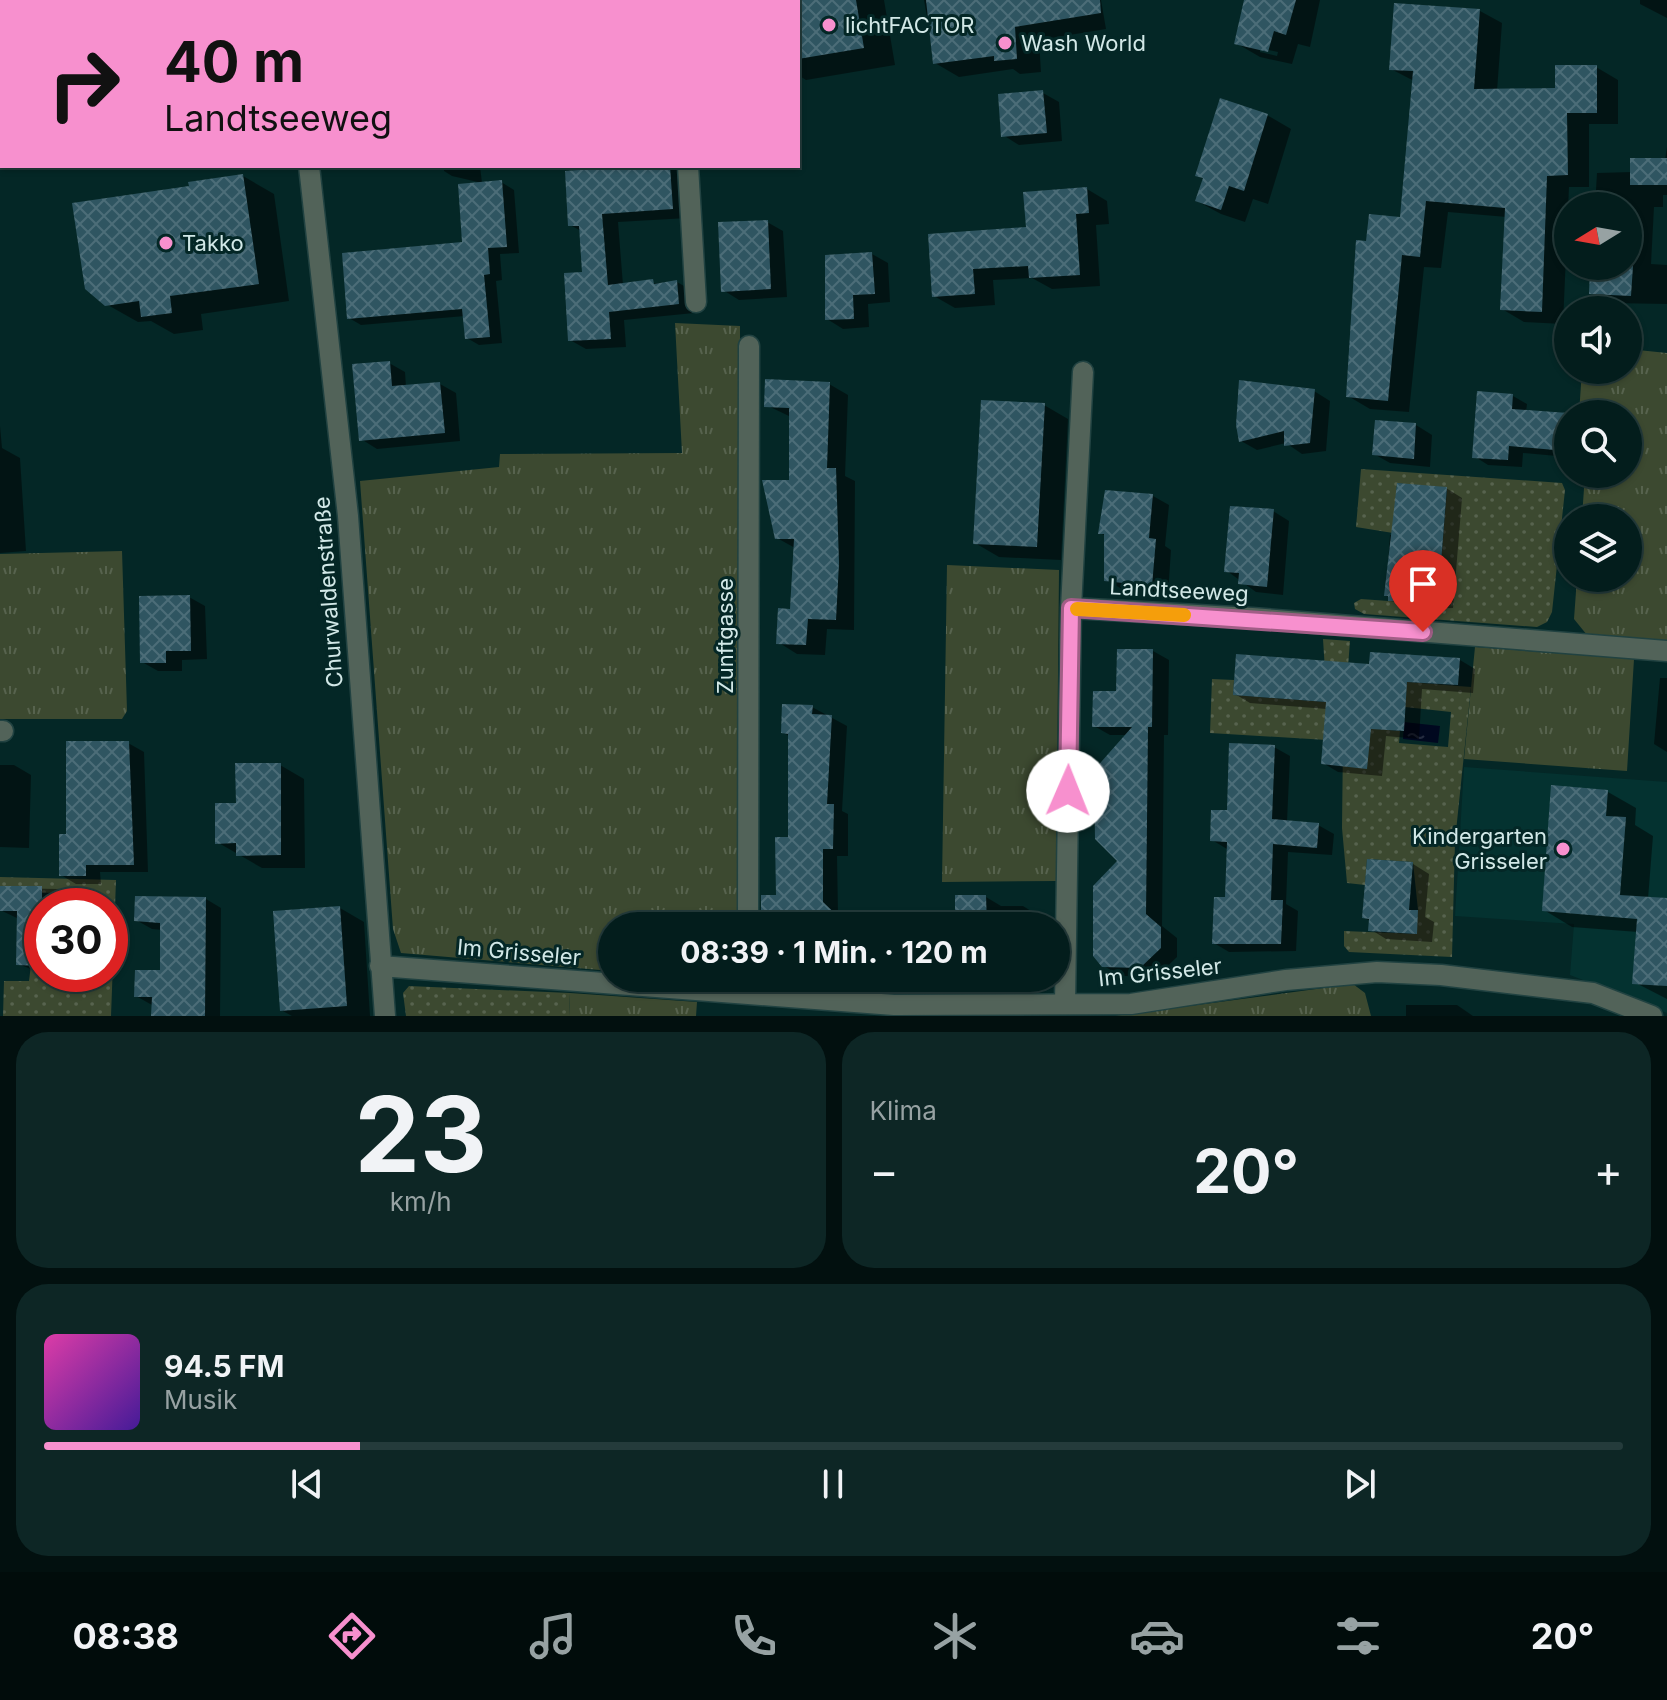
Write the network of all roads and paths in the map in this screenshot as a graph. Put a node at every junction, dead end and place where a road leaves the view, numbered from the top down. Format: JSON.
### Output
{"nodes":[{"id":1,"x":309,"y":168,"type":"edge"},
{"id":2,"x":688,"y":168,"type":"edge"},
{"id":3,"x":696,"y":302,"type":"dead end"},
{"id":4,"x":749,"y":346,"type":"dead end"},
{"id":5,"x":1083,"y":372,"type":"dead end"},
{"id":6,"x":1071,"y":608,"type":"junction"},
{"id":7,"x":1667,"y":651,"type":"edge"},
{"id":8,"x":748,"y":912,"type":"edge"},
{"id":9,"x":380,"y":966,"type":"junction"},
{"id":10,"x":598,"y":978,"type":"edge"},
{"id":11,"x":788,"y":992,"type":"edge"},
{"id":12,"x":1065,"y":1004,"type":"junction"},
{"id":13,"x":385,"y":1016,"type":"edge"},
{"id":14,"x":1652,"y":1016,"type":"edge"}],
"edges":[{"from":1,"to":9,"type":"street","name":"Churwaldenstraße"},
{"from":2,"to":3,"type":"street"},
{"from":4,"to":8,"type":"street","name":"Zunftgasse"},
{"from":5,"to":6,"type":"street"},
{"from":6,"to":7,"type":"street","name":"Landtseeweg"},
{"from":6,"to":12,"type":"street"},
{"from":9,"to":10,"type":"street","name":"Im Grisseler"},
{"from":9,"to":13,"type":"street","name":"Churwaldenstraße"},
{"from":11,"to":12,"type":"street","name":"Im Grisseler"},
{"from":12,"to":14,"type":"street","name":"Im Grisseler"}]}
